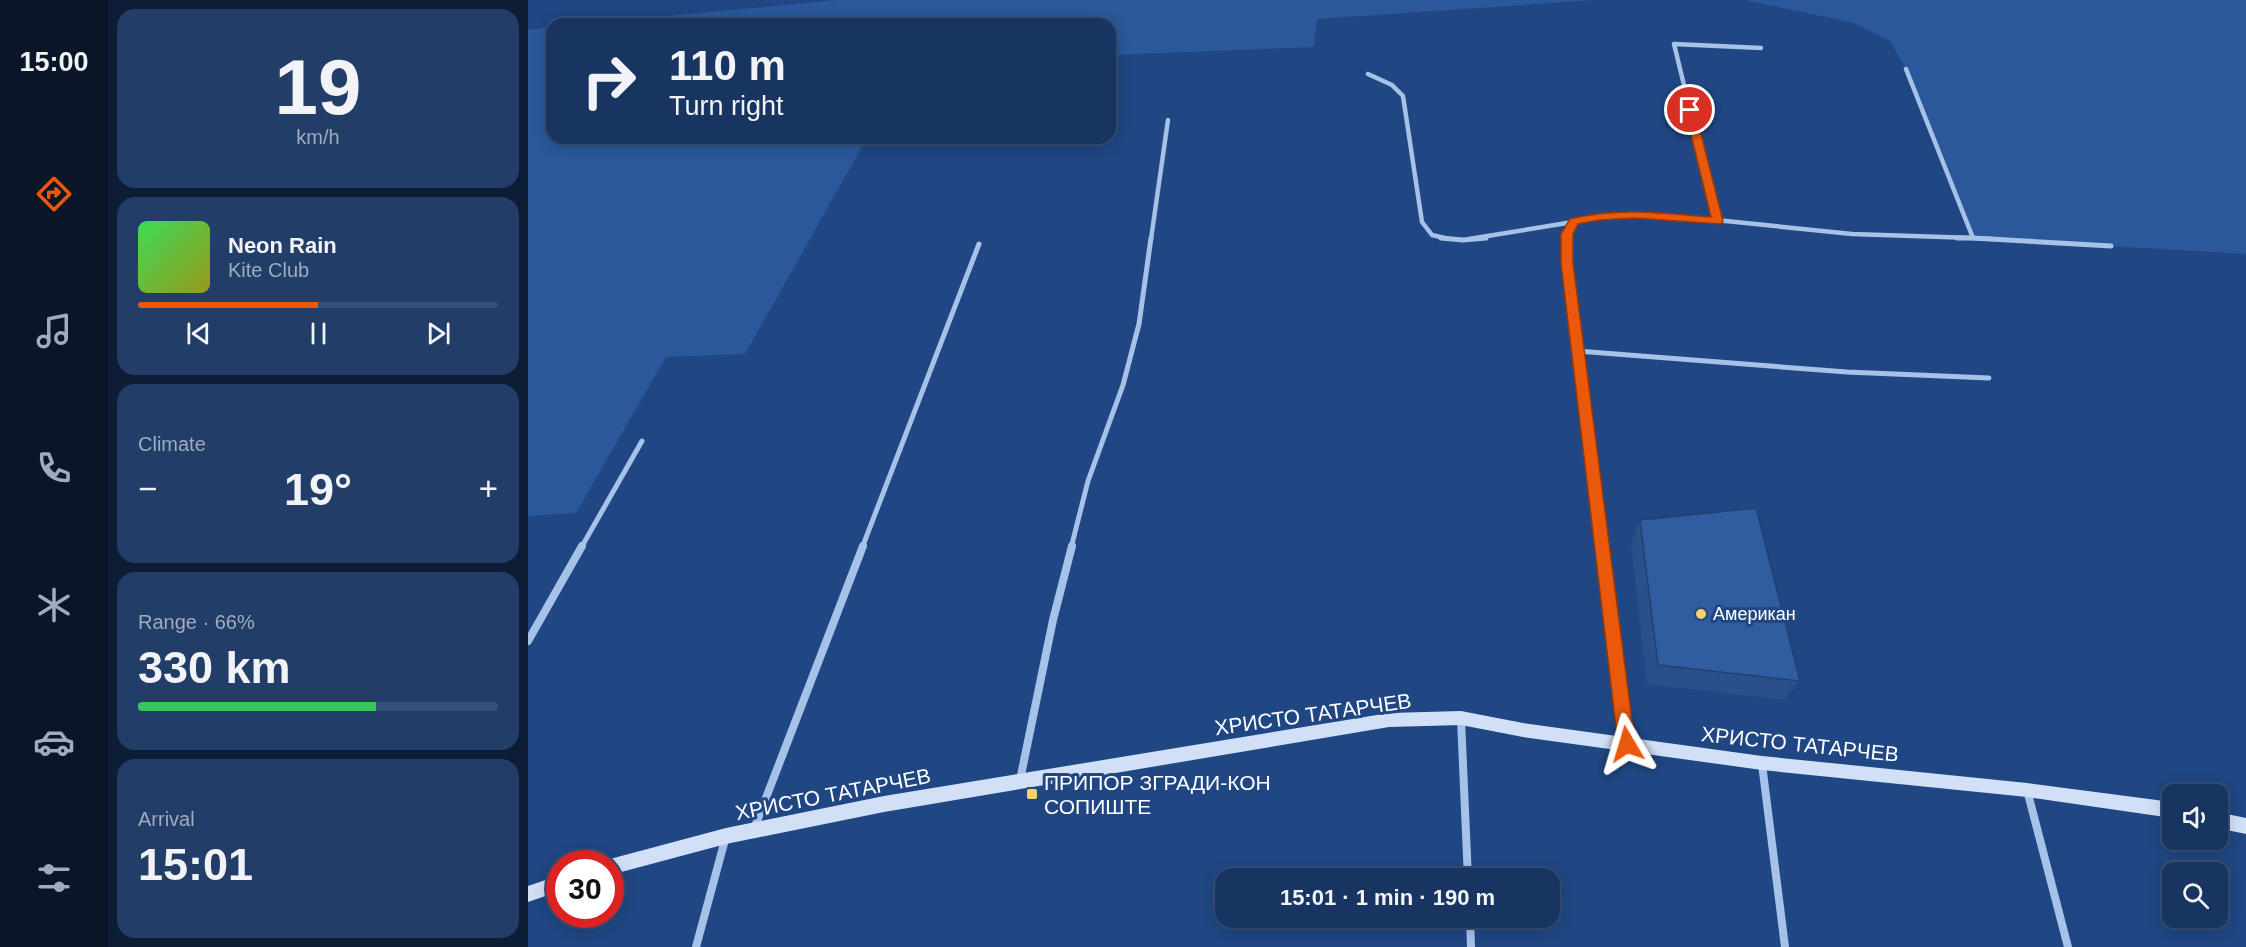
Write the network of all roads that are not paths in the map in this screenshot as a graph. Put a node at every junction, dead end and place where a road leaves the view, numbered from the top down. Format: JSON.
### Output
{"nodes":[{"id":1,"x":1761,"y":48,"type":"dead end"},
{"id":2,"x":1906,"y":69,"type":"dead end"},
{"id":3,"x":1368,"y":75,"type":"dead end"},
{"id":4,"x":1168,"y":120,"type":"dead end"},
{"id":5,"x":1718,"y":221,"type":"junction"},
{"id":6,"x":1574,"y":222,"type":"junction"},
{"id":7,"x":1973,"y":238,"type":"junction"},
{"id":8,"x":979,"y":244,"type":"dead end"},
{"id":9,"x":2111,"y":246,"type":"dead end"},
{"id":10,"x":1577,"y":351,"type":"junction"},
{"id":11,"x":1989,"y":378,"type":"dead end"},
{"id":12,"x":642,"y":441,"type":"dead end"},
{"id":13,"x":528,"y":641,"type":"edge"},
{"id":14,"x":1461,"y":718,"type":"junction"},
{"id":15,"x":1627,"y":744,"type":"junction"},
{"id":16,"x":1761,"y":763,"type":"junction"},
{"id":17,"x":1020,"y":781,"type":"junction"},
{"id":18,"x":2027,"y":789,"type":"junction"},
{"id":19,"x":2162,"y":809,"type":"edge"},
{"id":20,"x":2228,"y":822,"type":"edge"},
{"id":21,"x":2246,"y":826,"type":"edge"},
{"id":22,"x":753,"y":830,"type":"junction"},
{"id":23,"x":726,"y":836,"type":"junction"},
{"id":24,"x":624,"y":863,"type":"edge"},
{"id":25,"x":1468,"y":868,"type":"edge"},
{"id":26,"x":546,"y":888,"type":"edge"},
{"id":27,"x":528,"y":894,"type":"edge"},
{"id":28,"x":1470,"y":928,"type":"edge"},
{"id":29,"x":696,"y":947,"type":"edge"},
{"id":30,"x":1471,"y":947,"type":"edge"},
{"id":31,"x":1785,"y":947,"type":"edge"},
{"id":32,"x":2068,"y":947,"type":"edge"}],
"edges":[{"from":1,"to":5,"type":"street"},
{"from":2,"to":7,"type":"street"},
{"from":3,"to":6,"type":"street"},
{"from":4,"to":17,"type":"street"},
{"from":5,"to":6,"type":"street"},
{"from":5,"to":7,"type":"street"},
{"from":6,"to":10,"type":"street"},
{"from":7,"to":9,"type":"street"},
{"from":8,"to":22,"type":"street"},
{"from":10,"to":11,"type":"street"},
{"from":10,"to":15,"type":"street"},
{"from":12,"to":13,"type":"street"},
{"from":14,"to":15,"type":"main road","name":"ХРИСТО ТАТАРЧЕВ"},
{"from":14,"to":17,"type":"main road","name":"ХРИСТО ТАТАРЧЕВ"},
{"from":14,"to":25,"type":"street"},
{"from":15,"to":16,"type":"main road","name":"ХРИСТО ТАТАРЧЕВ"},
{"from":16,"to":18,"type":"main road","name":"ХРИСТО ТАТАРЧЕВ"},
{"from":16,"to":31,"type":"street"},
{"from":17,"to":22,"type":"main road","name":"ХРИСТО ТАТАРЧЕВ"},
{"from":18,"to":19,"type":"main road","name":"ХРИСТО ТАТАРЧЕВ"},
{"from":18,"to":32,"type":"street"},
{"from":20,"to":21,"type":"main road"},
{"from":22,"to":23,"type":"main road","name":"ХРИСТО ТАТАРЧЕВ"},
{"from":23,"to":24,"type":"main road","name":"ХРИСТО ТАТАРЧЕВ"},
{"from":23,"to":29,"type":"street"},
{"from":26,"to":27,"type":"main road"},
{"from":28,"to":30,"type":"street"}]}
